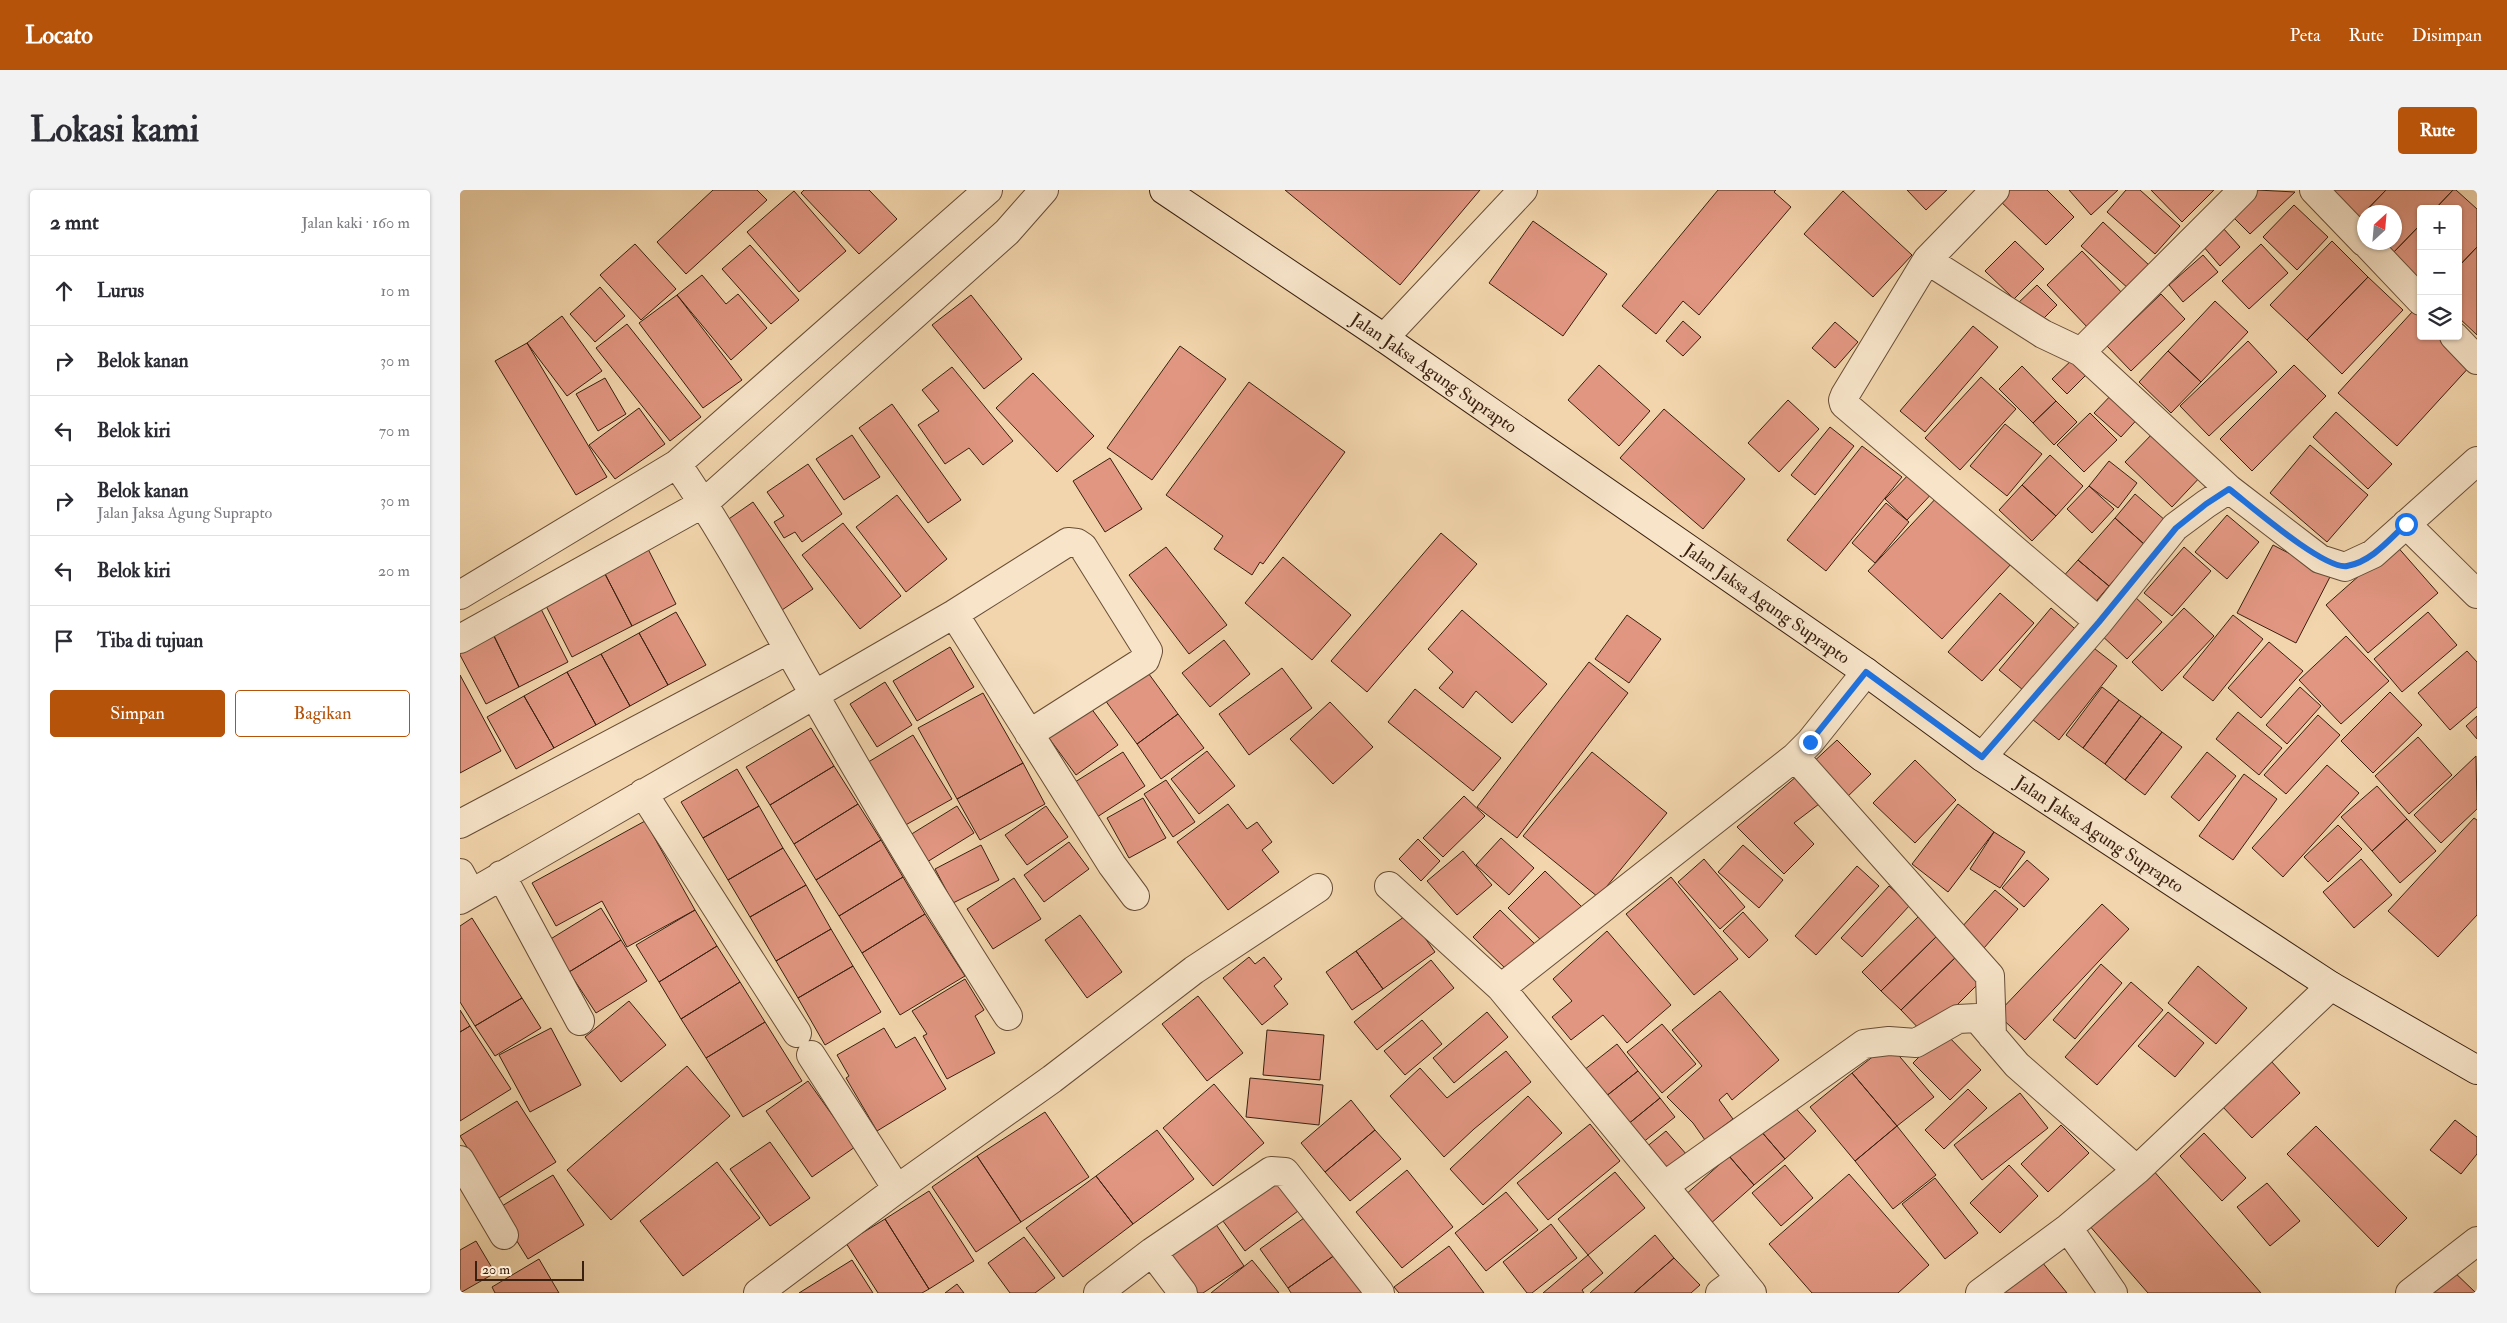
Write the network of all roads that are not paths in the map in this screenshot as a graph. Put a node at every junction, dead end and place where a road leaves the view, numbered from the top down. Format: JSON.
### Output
{"nodes":[{"id":1,"x":988,"y":190,"type":"edge"},
{"id":2,"x":1044,"y":190,"type":"edge"},
{"id":3,"x":1164,"y":190,"type":"edge"},
{"id":4,"x":1523,"y":190,"type":"edge"},
{"id":5,"x":1995,"y":190,"type":"edge"},
{"id":6,"x":2243,"y":190,"type":"edge"},
{"id":7,"x":2314,"y":190,"type":"edge"},
{"id":8,"x":2357,"y":234,"type":"edge"},
{"id":9,"x":2373,"y":250,"type":"edge"},
{"id":10,"x":1927,"y":260,"type":"junction"},
{"id":11,"x":2417,"y":297,"type":"edge"},
{"id":12,"x":1384,"y":338,"type":"junction"},
{"id":13,"x":2458,"y":340,"type":"edge"},
{"id":14,"x":2081,"y":352,"type":"junction"},
{"id":15,"x":2477,"y":360,"type":"edge"},
{"id":16,"x":2477,"y":461,"type":"edge"},
{"id":17,"x":677,"y":464,"type":"junction"},
{"id":18,"x":2229,"y":489,"type":"junction"},
{"id":19,"x":704,"y":503,"type":"junction"},
{"id":20,"x":2406,"y":524,"type":"junction"},
{"id":21,"x":2477,"y":594,"type":"edge"},
{"id":22,"x":460,"y":595,"type":"edge"},
{"id":23,"x":954,"y":614,"type":"junction"},
{"id":24,"x":2099,"y":622,"type":"junction"},
{"id":25,"x":460,"y":639,"type":"edge"},
{"id":26,"x":788,"y":650,"type":"junction"},
{"id":27,"x":1866,"y":672,"type":"junction"},
{"id":28,"x":814,"y":695,"type":"junction"},
{"id":29,"x":1029,"y":734,"type":"junction"},
{"id":30,"x":1795,"y":757,"type":"junction"},
{"id":31,"x":1982,"y":757,"type":"junction"},
{"id":32,"x":643,"y":793,"type":"junction"},
{"id":33,"x":460,"y":824,"type":"edge"},
{"id":34,"x":501,"y":875,"type":"junction"},
{"id":35,"x":1390,"y":886,"type":"dead end"},
{"id":36,"x":1318,"y":888,"type":"dead end"},
{"id":37,"x":464,"y":889,"type":"edge"},
{"id":38,"x":1134,"y":896,"type":"dead end"},
{"id":39,"x":2331,"y":986,"type":"junction"},
{"id":40,"x":1501,"y":988,"type":"junction"},
{"id":41,"x":1008,"y":1016,"type":"dead end"},
{"id":42,"x":580,"y":1021,"type":"dead end"},
{"id":43,"x":1992,"y":1036,"type":"junction"},
{"id":44,"x":2477,"y":1070,"type":"edge"},
{"id":45,"x":460,"y":1160,"type":"edge"},
{"id":46,"x":2137,"y":1170,"type":"junction"},
{"id":47,"x":1664,"y":1186,"type":"junction"},
{"id":48,"x":897,"y":1189,"type":"junction"},
{"id":49,"x":2068,"y":1228,"type":"junction"},
{"id":50,"x":504,"y":1236,"type":"dead end"},
{"id":51,"x":2475,"y":1247,"type":"edge"},
{"id":52,"x":1152,"y":1252,"type":"junction"},
{"id":53,"x":1737,"y":1288,"type":"edge"},
{"id":54,"x":758,"y":1293,"type":"edge"},
{"id":55,"x":1098,"y":1293,"type":"edge"},
{"id":56,"x":1183,"y":1293,"type":"edge"},
{"id":57,"x":1380,"y":1293,"type":"edge"},
{"id":58,"x":1980,"y":1293,"type":"edge"},
{"id":59,"x":2113,"y":1293,"type":"edge"},
{"id":60,"x":2410,"y":1293,"type":"edge"}],
"edges":[{"from":1,"to":17,"type":"street"},
{"from":2,"to":19,"type":"street"},
{"from":3,"to":12,"type":"street","name":"Jalan Jaksa Agung Suprapto"},
{"from":4,"to":12,"type":"street"},
{"from":5,"to":10,"type":"street"},
{"from":6,"to":14,"type":"street"},
{"from":7,"to":8,"type":"street"},
{"from":9,"to":11,"type":"street"},
{"from":10,"to":14,"type":"street"},
{"from":10,"to":24,"type":"street"},
{"from":12,"to":27,"type":"street","name":"Jalan Jaksa Agung Suprapto"},
{"from":13,"to":15,"type":"street"},
{"from":14,"to":18,"type":"street"},
{"from":16,"to":20,"type":"street"},
{"from":17,"to":19,"type":"street"},
{"from":17,"to":22,"type":"street"},
{"from":18,"to":20,"type":"street"},
{"from":18,"to":24,"type":"street"},
{"from":19,"to":25,"type":"street"},
{"from":19,"to":26,"type":"street"},
{"from":20,"to":21,"type":"street"},
{"from":23,"to":28,"type":"street"},
{"from":23,"to":29,"type":"street"},
{"from":23,"to":29,"type":"street"},
{"from":24,"to":31,"type":"street"},
{"from":26,"to":28,"type":"street"},
{"from":26,"to":33,"type":"street"},
{"from":27,"to":30,"type":"street"},
{"from":27,"to":31,"type":"street","name":"Jalan Jaksa Agung Suprapto"},
{"from":28,"to":32,"type":"street"},
{"from":28,"to":41,"type":"street"},
{"from":29,"to":38,"type":"street"},
{"from":30,"to":40,"type":"street"},
{"from":30,"to":43,"type":"street"},
{"from":31,"to":39,"type":"street","name":"Jalan Jaksa Agung Suprapto"},
{"from":32,"to":34,"type":"street"},
{"from":32,"to":48,"type":"street"},
{"from":34,"to":37,"type":"street"},
{"from":34,"to":42,"type":"street"},
{"from":35,"to":40,"type":"street"},
{"from":36,"to":48,"type":"street"},
{"from":39,"to":44,"type":"street","name":"Jalan Jaksa Agung Suprapto"},
{"from":39,"to":46,"type":"street"},
{"from":40,"to":47,"type":"street"},
{"from":43,"to":46,"type":"street"},
{"from":43,"to":47,"type":"street"},
{"from":45,"to":50,"type":"street"},
{"from":46,"to":49,"type":"street"},
{"from":47,"to":53,"type":"street"},
{"from":48,"to":54,"type":"street"},
{"from":49,"to":58,"type":"street"},
{"from":49,"to":59,"type":"street"},
{"from":51,"to":60,"type":"street"},
{"from":52,"to":55,"type":"street"},
{"from":52,"to":56,"type":"street"},
{"from":52,"to":57,"type":"street"}]}
